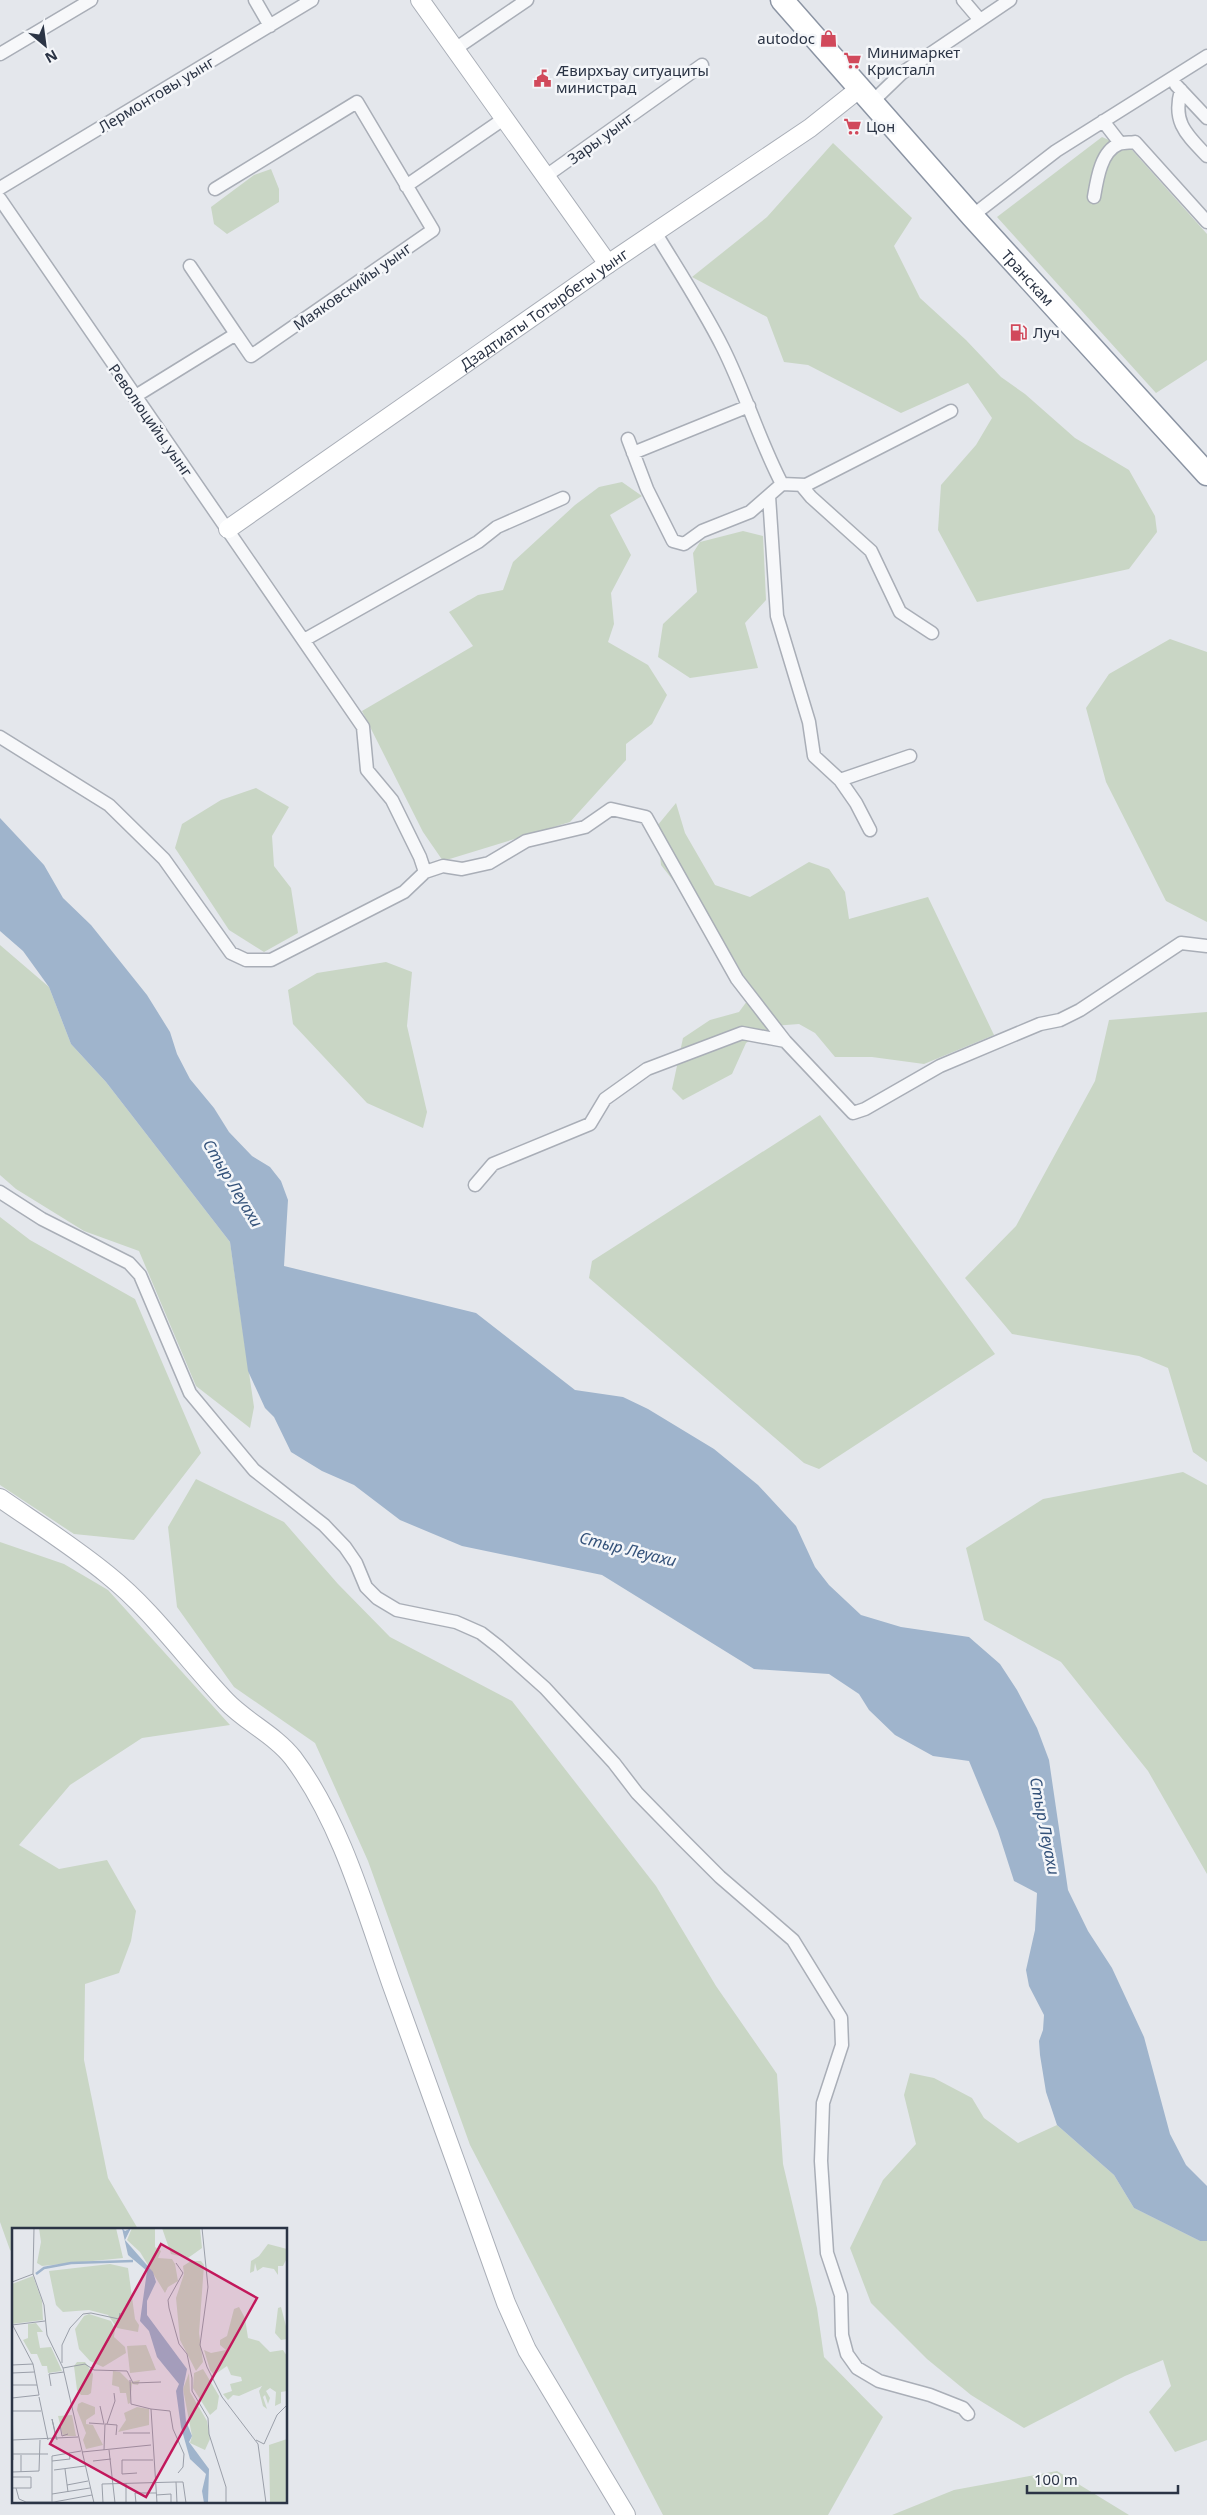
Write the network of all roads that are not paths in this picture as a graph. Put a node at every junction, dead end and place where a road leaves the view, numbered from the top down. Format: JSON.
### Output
{"nodes":[{"id":1,"x":91,"y":0,"type":"edge"},
{"id":2,"x":255,"y":0,"type":"edge"},
{"id":3,"x":312,"y":0,"type":"edge"},
{"id":4,"x":420,"y":0,"type":"edge"},
{"id":5,"x":527,"y":0,"type":"edge"},
{"id":6,"x":782,"y":0,"type":"edge"},
{"id":7,"x":963,"y":0,"type":"edge"},
{"id":8,"x":1010,"y":0,"type":"edge"},
{"id":9,"x":980,"y":20,"type":"junction"},
{"id":10,"x":270,"y":26,"type":"junction"},
{"id":11,"x":455,"y":49,"type":"junction"},
{"id":12,"x":0,"y":54,"type":"edge"},
{"id":13,"x":1207,"y":56,"type":"edge"},
{"id":14,"x":702,"y":64,"type":"dead end"},
{"id":15,"x":1170,"y":79,"type":"junction"},
{"id":16,"x":1181,"y":90,"type":"junction"},
{"id":17,"x":865,"y":95,"type":"junction"},
{"id":18,"x":505,"y":118,"type":"junction"},
{"id":19,"x":1207,"y":118,"type":"edge"},
{"id":20,"x":1103,"y":121,"type":"junction"},
{"id":21,"x":1120,"y":143,"type":"junction"},
{"id":22,"x":1207,"y":156,"type":"edge"},
{"id":23,"x":546,"y":176,"type":"junction"},
{"id":24,"x":406,"y":186,"type":"junction"},
{"id":25,"x":0,"y":188,"type":"edge"},
{"id":26,"x":215,"y":189,"type":"dead end"},
{"id":27,"x":1094,"y":196,"type":"dead end"},
{"id":28,"x":0,"y":199,"type":"edge"},
{"id":29,"x":972,"y":216,"type":"junction"},
{"id":30,"x":1207,"y":222,"type":"edge"},
{"id":31,"x":655,"y":232,"type":"junction"},
{"id":32,"x":608,"y":264,"type":"junction"},
{"id":33,"x":190,"y":266,"type":"dead end"},
{"id":34,"x":236,"y":334,"type":"junction"},
{"id":35,"x":134,"y":396,"type":"junction"},
{"id":36,"x":749,"y":406,"type":"junction"},
{"id":37,"x":951,"y":411,"type":"dead end"},
{"id":38,"x":628,"y":439,"type":"dead end"},
{"id":39,"x":633,"y":453,"type":"junction"},
{"id":40,"x":1207,"y":474,"type":"edge"},
{"id":41,"x":782,"y":484,"type":"junction"},
{"id":42,"x":801,"y":484,"type":"junction"},
{"id":43,"x":769,"y":496,"type":"junction"},
{"id":44,"x":563,"y":498,"type":"dead end"},
{"id":45,"x":228,"y":529,"type":"junction"},
{"id":46,"x":932,"y":633,"type":"dead end"},
{"id":47,"x":304,"y":640,"type":"junction"},
{"id":48,"x":0,"y":737,"type":"edge"},
{"id":49,"x":910,"y":756,"type":"dead end"},
{"id":50,"x":840,"y":780,"type":"junction"},
{"id":51,"x":870,"y":830,"type":"dead end"},
{"id":52,"x":425,"y":872,"type":"junction"},
{"id":53,"x":1207,"y":946,"type":"edge"},
{"id":54,"x":785,"y":1041,"type":"junction"},
{"id":55,"x":475,"y":1185,"type":"dead end"},
{"id":56,"x":0,"y":1192,"type":"edge"},
{"id":57,"x":0,"y":1498,"type":"edge"},
{"id":58,"x":968,"y":2414,"type":"dead end"},
{"id":59,"x":626,"y":2515,"type":"edge"}],
"edges":[{"from":1,"to":12,"type":"street"},
{"from":2,"to":10,"type":"street"},
{"from":3,"to":10,"type":"street","name":"Лермонтовы уынг"},
{"from":4,"to":11,"type":"main road"},
{"from":5,"to":11,"type":"street"},
{"from":6,"to":17,"type":"highway","name":"Транскам"},
{"from":7,"to":9,"type":"street"},
{"from":8,"to":9,"type":"street","name":"Дзадтиаты Тотырбегы уынг"},
{"from":9,"to":17,"type":"street","name":"Дзадтиаты Тотырбегы уынг"},
{"from":10,"to":25,"type":"street","name":"Лермонтовы уынг"},
{"from":11,"to":18,"type":"main road"},
{"from":13,"to":15,"type":"street"},
{"from":14,"to":23,"type":"street","name":"Зары уынг"},
{"from":15,"to":16,"type":"street"},
{"from":15,"to":20,"type":"street"},
{"from":16,"to":19,"type":"street"},
{"from":16,"to":22,"type":"street"},
{"from":17,"to":29,"type":"highway","name":"Транскам"},
{"from":17,"to":31,"type":"main road","name":"Дзадтиаты Тотырбегы уынг"},
{"from":18,"to":23,"type":"main road"},
{"from":18,"to":24,"type":"street"},
{"from":20,"to":21,"type":"street"},
{"from":20,"to":29,"type":"street"},
{"from":21,"to":27,"type":"street"},
{"from":21,"to":30,"type":"street"},
{"from":23,"to":32,"type":"main road"},
{"from":24,"to":26,"type":"street","name":"Маяковскийы уынг"},
{"from":24,"to":34,"type":"street","name":"Маяковскийы уынг"},
{"from":28,"to":35,"type":"street","name":"Революцийы уынг"},
{"from":29,"to":40,"type":"highway","name":"Транскам"},
{"from":31,"to":32,"type":"main road","name":"Дзадтиаты Тотырбегы уынг"},
{"from":31,"to":36,"type":"street"},
{"from":32,"to":45,"type":"main road","name":"Дзадтиаты Тотырбегы уынг"},
{"from":33,"to":34,"type":"street","name":"Маяковскийы уынг"},
{"from":34,"to":35,"type":"street"},
{"from":35,"to":45,"type":"street","name":"Революцийы уынг"},
{"from":36,"to":39,"type":"street"},
{"from":36,"to":41,"type":"street"},
{"from":37,"to":42,"type":"street"},
{"from":38,"to":39,"type":"street"},
{"from":39,"to":43,"type":"street"},
{"from":41,"to":42,"type":"street"},
{"from":41,"to":43,"type":"street"},
{"from":42,"to":46,"type":"street"},
{"from":43,"to":50,"type":"street"},
{"from":44,"to":47,"type":"street"},
{"from":45,"to":47,"type":"street","name":"Революцийы уынг"},
{"from":47,"to":52,"type":"street","name":"Революцийы уынг"},
{"from":48,"to":52,"type":"street"},
{"from":49,"to":50,"type":"street"},
{"from":50,"to":51,"type":"street"},
{"from":52,"to":54,"type":"street"},
{"from":53,"to":54,"type":"street"},
{"from":54,"to":55,"type":"street"},
{"from":56,"to":58,"type":"street"},
{"from":57,"to":59,"type":"main road"}]}
